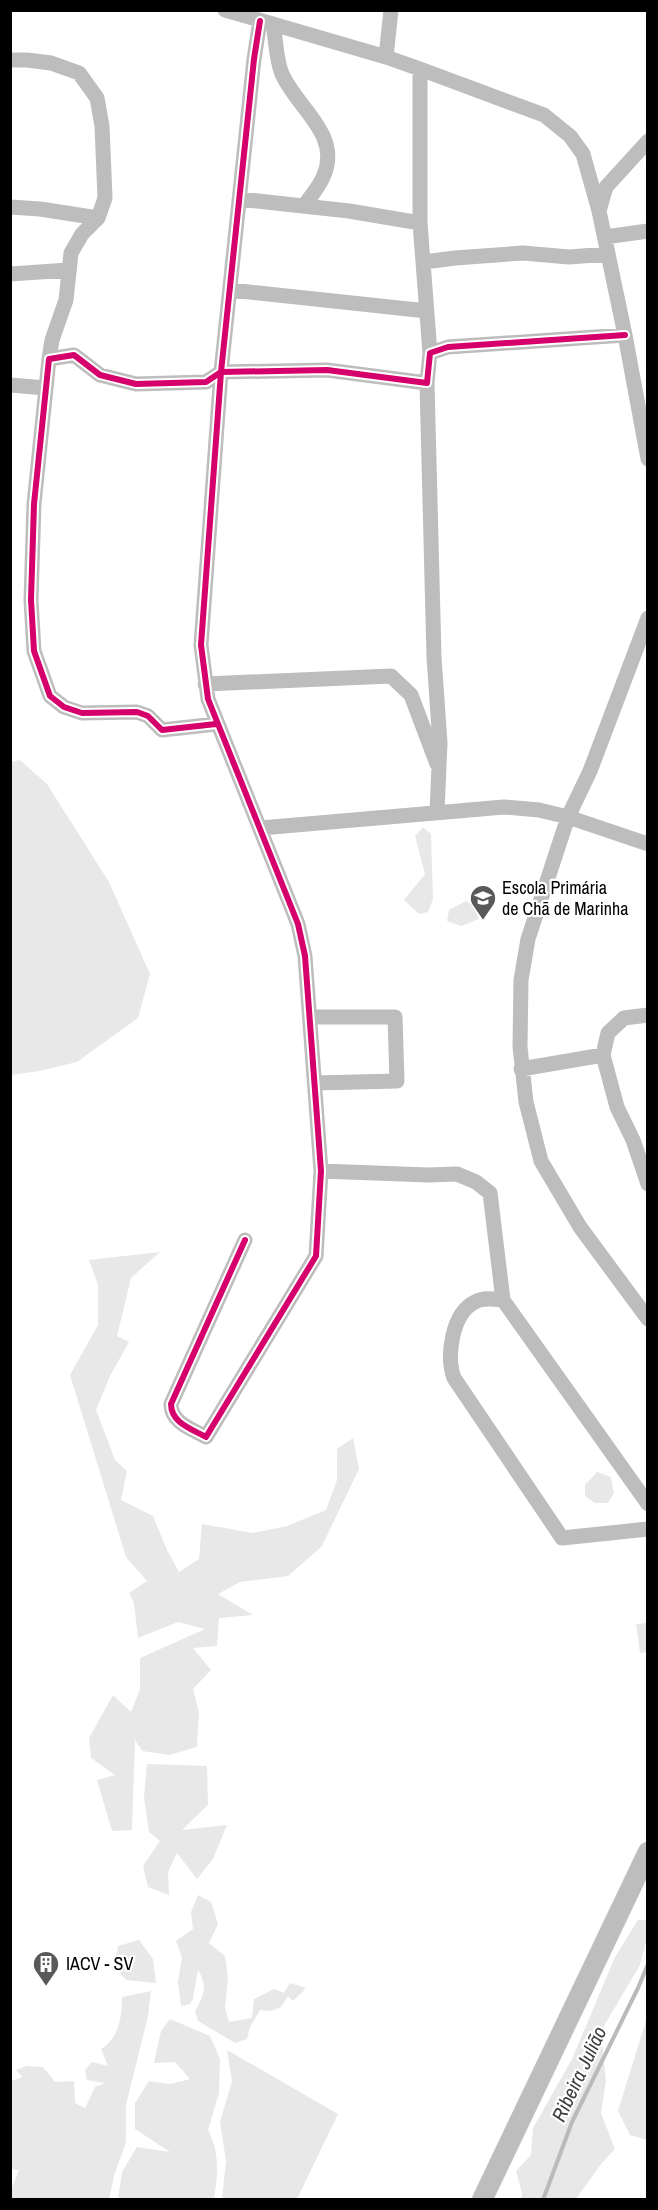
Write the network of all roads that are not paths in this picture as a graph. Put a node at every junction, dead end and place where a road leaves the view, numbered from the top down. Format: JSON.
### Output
{"nodes":[{"id":1,"x":225,"y":10,"type":"edge"},
{"id":2,"x":391,"y":10,"type":"edge"},
{"id":3,"x":266,"y":23,"type":"junction"},
{"id":4,"x":386,"y":57,"type":"junction"},
{"id":5,"x":10,"y":60,"type":"edge"},
{"id":6,"x":420,"y":69,"type":"junction"},
{"id":7,"x":648,"y":141,"type":"edge"},
{"id":8,"x":239,"y":199,"type":"junction"},
{"id":9,"x":304,"y":206,"type":"junction"},
{"id":10,"x":10,"y":207,"type":"edge"},
{"id":11,"x":599,"y":211,"type":"junction"},
{"id":12,"x":98,"y":218,"type":"junction"},
{"id":13,"x":420,"y":223,"type":"junction"},
{"id":14,"x":648,"y":231,"type":"edge"},
{"id":15,"x":605,"y":237,"type":"junction"},
{"id":16,"x":608,"y":255,"type":"junction"},
{"id":17,"x":424,"y":262,"type":"junction"},
{"id":18,"x":69,"y":270,"type":"junction"},
{"id":19,"x":10,"y":274,"type":"edge"},
{"id":20,"x":230,"y":290,"type":"junction"},
{"id":21,"x":427,"y":311,"type":"junction"},
{"id":22,"x":625,"y":335,"type":"junction"},
{"id":23,"x":430,"y":353,"type":"junction"},
{"id":24,"x":49,"y":358,"type":"junction"},
{"id":25,"x":221,"y":372,"type":"junction"},
{"id":26,"x":427,"y":383,"type":"junction"},
{"id":27,"x":10,"y":385,"type":"edge"},
{"id":28,"x":46,"y":388,"type":"junction"},
{"id":29,"x":642,"y":401,"type":"edge"},
{"id":30,"x":648,"y":459,"type":"edge"},
{"id":31,"x":648,"y":618,"type":"edge"},
{"id":32,"x":205,"y":684,"type":"junction"},
{"id":33,"x":216,"y":724,"type":"junction"},
{"id":34,"x":439,"y":769,"type":"junction"},
{"id":35,"x":437,"y":812,"type":"junction"},
{"id":36,"x":568,"y":817,"type":"junction"},
{"id":37,"x":261,"y":828,"type":"junction"},
{"id":38,"x":648,"y":844,"type":"edge"},
{"id":39,"x":648,"y":1015,"type":"edge"},
{"id":40,"x":310,"y":1017,"type":"junction"},
{"id":41,"x":603,"y":1055,"type":"junction"},
{"id":42,"x":521,"y":1069,"type":"junction"},
{"id":43,"x":315,"y":1083,"type":"junction"},
{"id":44,"x":640,"y":1137,"type":"edge"},
{"id":45,"x":321,"y":1171,"type":"junction"},
{"id":46,"x":648,"y":1184,"type":"edge"},
{"id":47,"x":245,"y":1240,"type":"dead end"},
{"id":48,"x":503,"y":1300,"type":"junction"},
{"id":49,"x":648,"y":1319,"type":"edge"},
{"id":50,"x":648,"y":1503,"type":"edge"},
{"id":51,"x":648,"y":1528,"type":"edge"},
{"id":52,"x":648,"y":1852,"type":"edge"},
{"id":53,"x":482,"y":2199,"type":"edge"}],
"edges":[{"from":1,"to":3,"type":"street"},
{"from":2,"to":4,"type":"street"},
{"from":3,"to":4,"type":"street"},
{"from":3,"to":8,"type":"street"},
{"from":3,"to":9,"type":"street"},
{"from":4,"to":6,"type":"street"},
{"from":5,"to":12,"type":"street"},
{"from":6,"to":11,"type":"street"},
{"from":6,"to":13,"type":"street"},
{"from":7,"to":11,"type":"street"},
{"from":8,"to":9,"type":"street"},
{"from":8,"to":20,"type":"street"},
{"from":9,"to":13,"type":"street"},
{"from":10,"to":12,"type":"street"},
{"from":11,"to":15,"type":"street"},
{"from":12,"to":18,"type":"street"},
{"from":13,"to":17,"type":"street"},
{"from":14,"to":15,"type":"street"},
{"from":15,"to":16,"type":"street"},
{"from":16,"to":17,"type":"street"},
{"from":16,"to":22,"type":"street"},
{"from":17,"to":21,"type":"street"},
{"from":18,"to":19,"type":"street"},
{"from":18,"to":24,"type":"street"},
{"from":20,"to":21,"type":"street"},
{"from":20,"to":25,"type":"street"},
{"from":21,"to":23,"type":"street"},
{"from":22,"to":23,"type":"street"},
{"from":22,"to":29,"type":"street"},
{"from":23,"to":26,"type":"street"},
{"from":24,"to":25,"type":"street"},
{"from":24,"to":28,"type":"street"},
{"from":25,"to":26,"type":"street"},
{"from":25,"to":32,"type":"street"},
{"from":26,"to":34,"type":"street"},
{"from":27,"to":28,"type":"street"},
{"from":28,"to":33,"type":"street"},
{"from":29,"to":30,"type":"street"},
{"from":31,"to":36,"type":"street"},
{"from":32,"to":33,"type":"street"},
{"from":32,"to":34,"type":"street"},
{"from":33,"to":37,"type":"street"},
{"from":34,"to":35,"type":"street"},
{"from":35,"to":36,"type":"street"},
{"from":35,"to":37,"type":"street"},
{"from":36,"to":38,"type":"street"},
{"from":36,"to":42,"type":"street"},
{"from":37,"to":40,"type":"street"},
{"from":39,"to":41,"type":"street"},
{"from":40,"to":43,"type":"street"},
{"from":40,"to":43,"type":"street"},
{"from":41,"to":42,"type":"street"},
{"from":41,"to":44,"type":"street"},
{"from":42,"to":49,"type":"street"},
{"from":43,"to":45,"type":"street"},
{"from":44,"to":46,"type":"street"},
{"from":45,"to":47,"type":"street"},
{"from":45,"to":48,"type":"street"},
{"from":48,"to":50,"type":"street"},
{"from":48,"to":51,"type":"street"},
{"from":52,"to":53,"type":"main road"}]}
